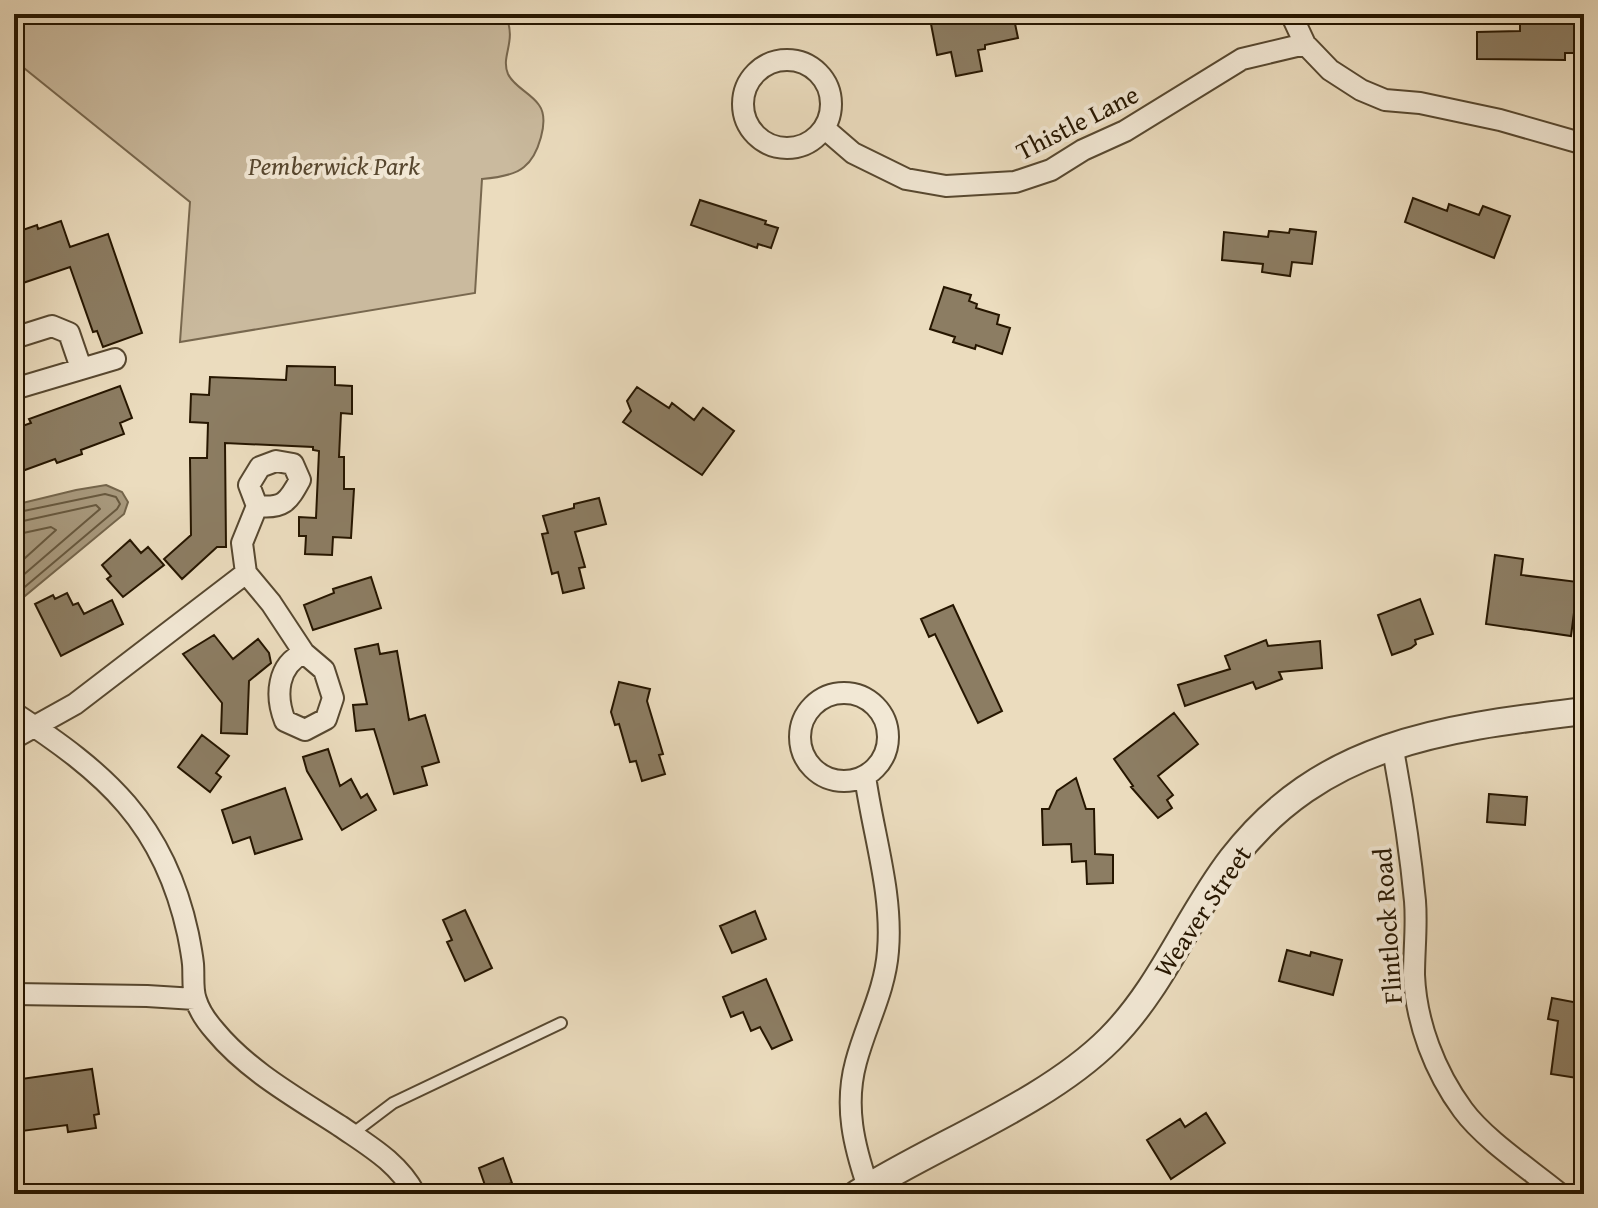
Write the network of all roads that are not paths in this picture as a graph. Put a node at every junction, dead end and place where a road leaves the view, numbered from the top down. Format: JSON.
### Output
{"nodes":[{"id":1,"x":1291,"y":14,"type":"edge"},
{"id":2,"x":1305,"y":44,"type":"junction"},
{"id":3,"x":824,"y":128,"type":"junction"},
{"id":4,"x":1584,"y":144,"type":"edge"},
{"id":5,"x":14,"y":338,"type":"edge"},
{"id":6,"x":115,"y":359,"type":"dead end"},
{"id":7,"x":81,"y":368,"type":"junction"},
{"id":8,"x":14,"y":389,"type":"edge"},
{"id":9,"x":257,"y":506,"type":"dead end"},
{"id":10,"x":246,"y":573,"type":"junction"},
{"id":11,"x":304,"y":653,"type":"dead end"},
{"id":12,"x":1584,"y":711,"type":"edge"},
{"id":13,"x":14,"y":713,"type":"edge"},
{"id":14,"x":36,"y":728,"type":"junction"},
{"id":15,"x":14,"y":738,"type":"edge"},
{"id":16,"x":1392,"y":745,"type":"junction"},
{"id":17,"x":865,"y":776,"type":"junction"},
{"id":18,"x":14,"y":994,"type":"edge"},
{"id":19,"x":195,"y":999,"type":"junction"},
{"id":20,"x":561,"y":1023,"type":"dead end"},
{"id":21,"x":352,"y":1134,"type":"junction"},
{"id":22,"x":863,"y":1191,"type":"edge"},
{"id":23,"x":415,"y":1194,"type":"edge"},
{"id":24,"x":1560,"y":1194,"type":"edge"}],
"edges":[{"from":1,"to":2,"type":"street"},
{"from":2,"to":3,"type":"street","name":"Thistle Lane"},
{"from":2,"to":4,"type":"street"},
{"from":3,"to":3,"type":"street"},
{"from":5,"to":7,"type":"street"},
{"from":6,"to":7,"type":"street"},
{"from":7,"to":8,"type":"street"},
{"from":9,"to":10,"type":"street"},
{"from":10,"to":11,"type":"street"},
{"from":10,"to":14,"type":"street"},
{"from":12,"to":16,"type":"street","name":"Weaver Street"},
{"from":13,"to":14,"type":"street"},
{"from":14,"to":15,"type":"street"},
{"from":14,"to":19,"type":"street"},
{"from":16,"to":22,"type":"street","name":"Weaver Street"},
{"from":16,"to":24,"type":"street","name":"Flintlock Road"},
{"from":17,"to":17,"type":"street"},
{"from":17,"to":22,"type":"street"},
{"from":18,"to":19,"type":"street"},
{"from":19,"to":21,"type":"street"},
{"from":20,"to":21,"type":"lane"},
{"from":21,"to":23,"type":"street"}]}
